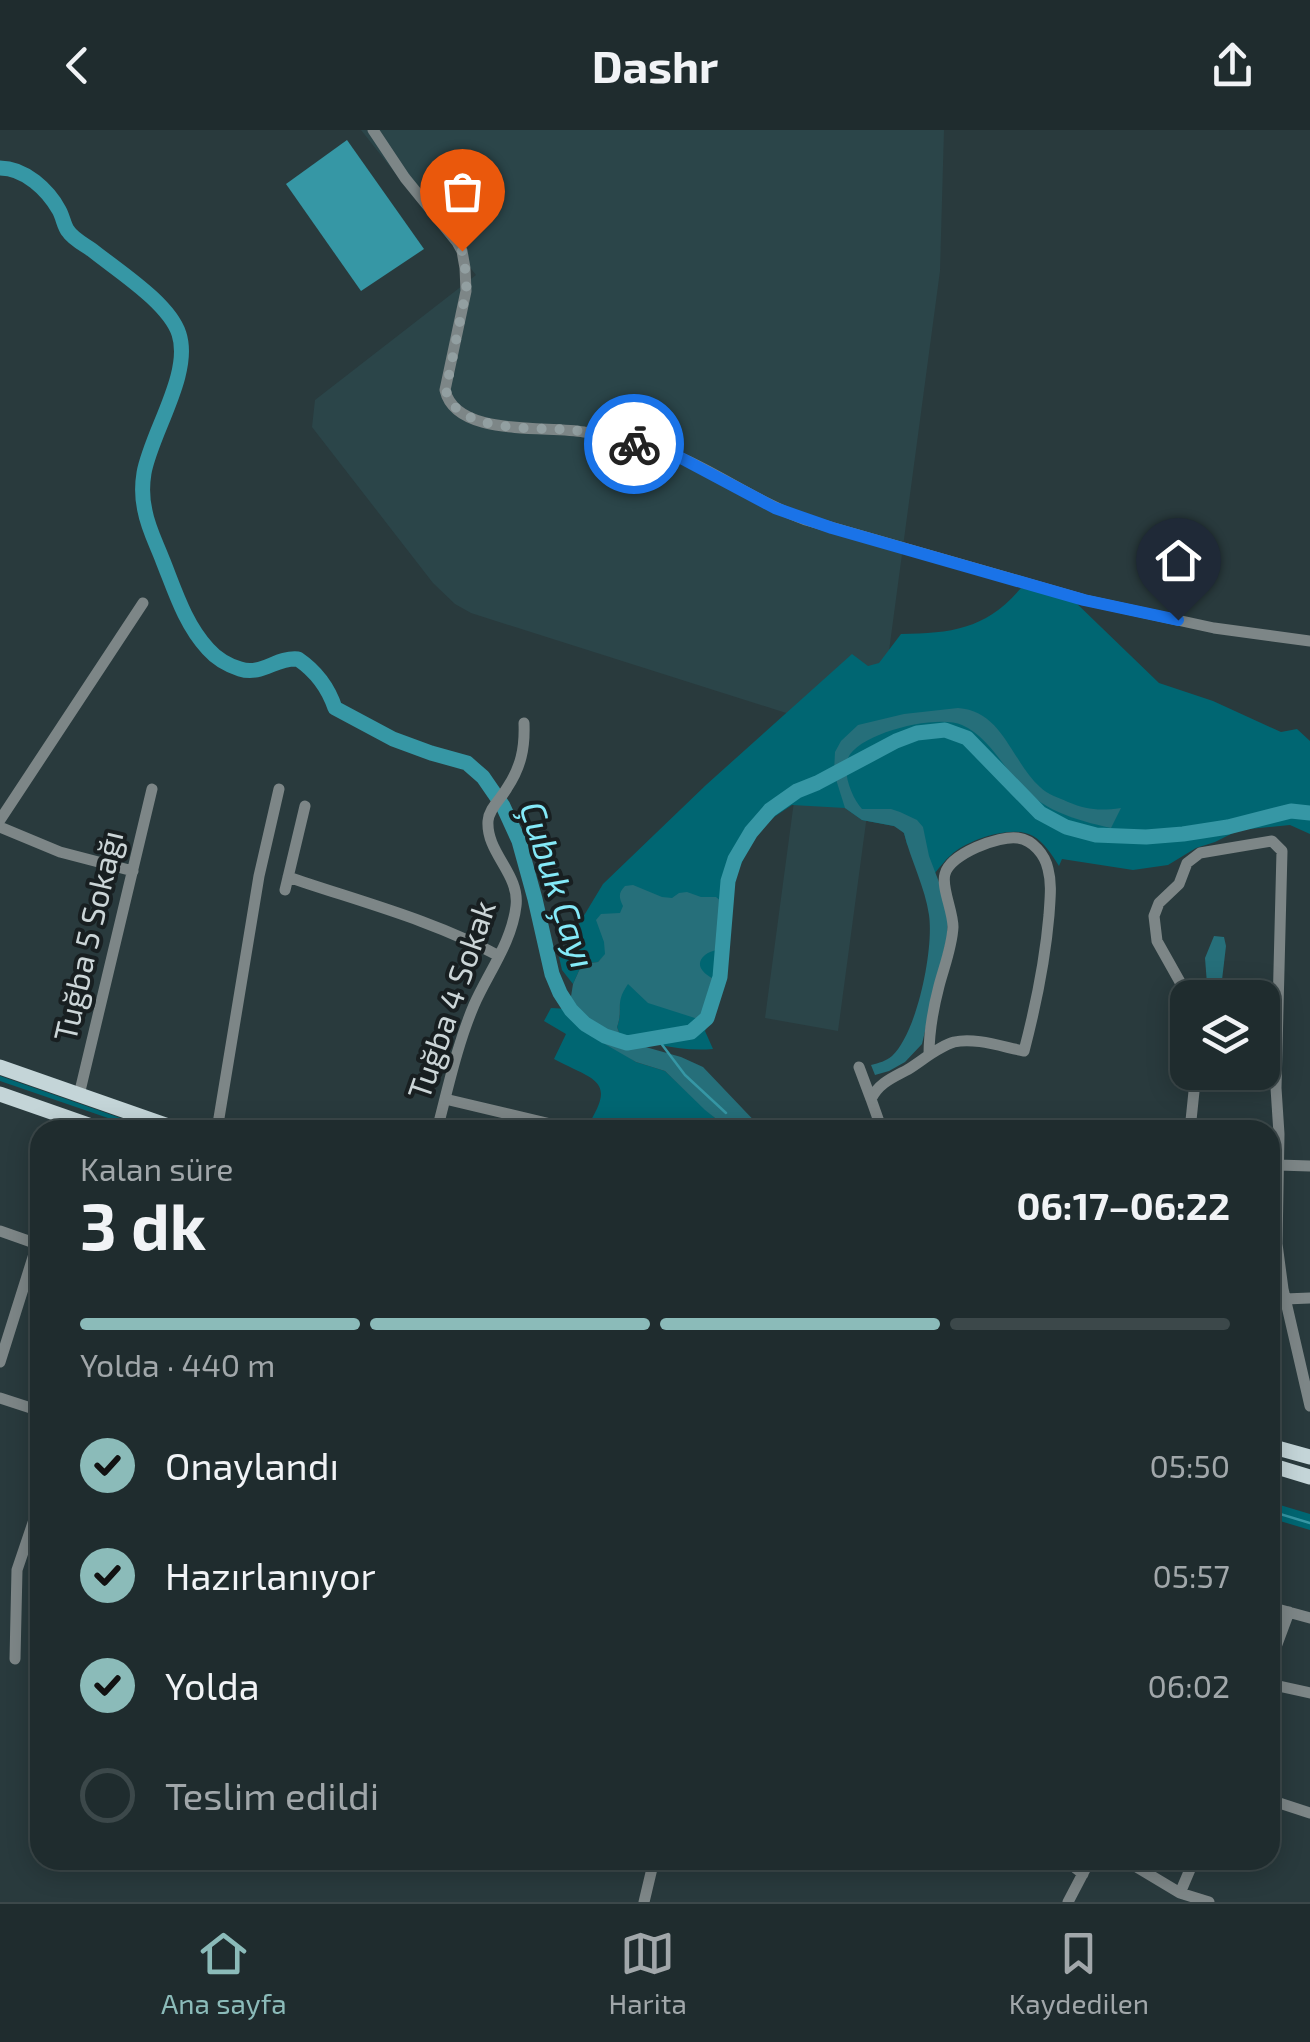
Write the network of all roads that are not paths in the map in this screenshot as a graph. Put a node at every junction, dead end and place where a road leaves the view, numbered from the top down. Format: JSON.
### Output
{"nodes":[{"id":1,"x":373,"y":130,"type":"edge"},
{"id":2,"x":143,"y":602,"type":"dead end"},
{"id":3,"x":1310,"y":641,"type":"edge"},
{"id":4,"x":524,"y":723,"type":"dead end"},
{"id":5,"x":152,"y":789,"type":"dead end"},
{"id":6,"x":279,"y":789,"type":"dead end"},
{"id":7,"x":305,"y":806,"type":"dead end"},
{"id":8,"x":0,"y":823,"type":"edge"},
{"id":9,"x":132,"y":871,"type":"junction"},
{"id":10,"x":498,"y":956,"type":"junction"},
{"id":11,"x":1179,"y":980,"type":"edge"},
{"id":12,"x":1279,"y":980,"type":"edge"},
{"id":13,"x":929,"y":1055,"type":"junction"},
{"id":14,"x":0,"y":1067,"type":"edge"},
{"id":15,"x":860,"y":1067,"type":"dead end"},
{"id":16,"x":1194,"y":1090,"type":"edge"},
{"id":17,"x":1276,"y":1090,"type":"edge"},
{"id":18,"x":0,"y":1094,"type":"edge"},
{"id":19,"x":79,"y":1095,"type":"junction"},
{"id":20,"x":445,"y":1099,"type":"junction"},
{"id":21,"x":871,"y":1099,"type":"junction"},
{"id":22,"x":65,"y":1120,"type":"edge"},
{"id":23,"x":151,"y":1120,"type":"edge"},
{"id":24,"x":218,"y":1120,"type":"edge"},
{"id":25,"x":440,"y":1120,"type":"edge"},
{"id":26,"x":527,"y":1120,"type":"edge"},
{"id":27,"x":878,"y":1120,"type":"edge"},
{"id":28,"x":1191,"y":1120,"type":"edge"},
{"id":29,"x":1277,"y":1120,"type":"edge"},
{"id":30,"x":1280,"y":1165,"type":"edge"},
{"id":31,"x":1310,"y":1166,"type":"edge"},
{"id":32,"x":0,"y":1231,"type":"edge"},
{"id":33,"x":30,"y":1239,"type":"edge"},
{"id":34,"x":1280,"y":1265,"type":"edge"},
{"id":35,"x":30,"y":1269,"type":"edge"},
{"id":36,"x":1280,"y":1296,"type":"edge"},
{"id":37,"x":1310,"y":1298,"type":"edge"},
{"id":38,"x":1285,"y":1299,"type":"junction"},
{"id":39,"x":0,"y":1362,"type":"edge"},
{"id":40,"x":0,"y":1398,"type":"edge"},
{"id":41,"x":1310,"y":1406,"type":"edge"},
{"id":42,"x":30,"y":1408,"type":"edge"},
{"id":43,"x":1280,"y":1449,"type":"edge"},
{"id":44,"x":1310,"y":1457,"type":"edge"},
{"id":45,"x":1280,"y":1468,"type":"edge"},
{"id":46,"x":1310,"y":1476,"type":"edge"},
{"id":47,"x":30,"y":1532,"type":"edge"},
{"id":48,"x":1280,"y":1610,"type":"edge"},
{"id":49,"x":1288,"y":1612,"type":"junction"},
{"id":50,"x":1310,"y":1618,"type":"edge"},
{"id":51,"x":1280,"y":1635,"type":"edge"},
{"id":52,"x":16,"y":1658,"type":"dead end"},
{"id":53,"x":1280,"y":1686,"type":"edge"},
{"id":54,"x":1310,"y":1693,"type":"edge"},
{"id":55,"x":1280,"y":1803,"type":"edge"},
{"id":56,"x":1310,"y":1813,"type":"edge"},
{"id":57,"x":652,"y":1870,"type":"edge"},
{"id":58,"x":1078,"y":1870,"type":"edge"},
{"id":59,"x":1085,"y":1870,"type":"edge"},
{"id":60,"x":1142,"y":1870,"type":"edge"},
{"id":61,"x":1190,"y":1870,"type":"edge"},
{"id":62,"x":1083,"y":1874,"type":"junction"},
{"id":63,"x":1180,"y":1893,"type":"junction"},
{"id":64,"x":644,"y":1902,"type":"edge"},
{"id":65,"x":1068,"y":1902,"type":"edge"},
{"id":66,"x":1209,"y":1902,"type":"edge"}],
"edges":[{"from":1,"to":3,"type":"street"},
{"from":2,"to":8,"type":"street"},
{"from":4,"to":10,"type":"street","name":"Tuğba 4 Sokak"},
{"from":5,"to":9,"type":"street","name":"Tuğba 5 Sokağı"},
{"from":6,"to":24,"type":"street"},
{"from":7,"to":10,"type":"street"},
{"from":8,"to":9,"type":"street"},
{"from":9,"to":19,"type":"street","name":"Tuğba 5 Sokağı"},
{"from":10,"to":20,"type":"street","name":"Tuğba 4 Sokak"},
{"from":11,"to":12,"type":"street"},
{"from":13,"to":13,"type":"street"},
{"from":13,"to":21,"type":"street"},
{"from":14,"to":19,"type":"main road"},
{"from":15,"to":21,"type":"street"},
{"from":16,"to":28,"type":"street"},
{"from":17,"to":29,"type":"street"},
{"from":18,"to":22,"type":"main road"},
{"from":19,"to":23,"type":"main road"},
{"from":20,"to":25,"type":"street","name":"Tuğba 4 Sokak"},
{"from":20,"to":26,"type":"street"},
{"from":21,"to":27,"type":"street"},
{"from":30,"to":31,"type":"street"},
{"from":32,"to":33,"type":"street"},
{"from":34,"to":38,"type":"street"},
{"from":35,"to":39,"type":"street"},
{"from":36,"to":38,"type":"street"},
{"from":37,"to":38,"type":"street"},
{"from":38,"to":41,"type":"street"},
{"from":40,"to":42,"type":"street"},
{"from":43,"to":44,"type":"main road"},
{"from":45,"to":46,"type":"main road"},
{"from":47,"to":52,"type":"street"},
{"from":48,"to":49,"type":"street"},
{"from":49,"to":50,"type":"street"},
{"from":49,"to":51,"type":"street"},
{"from":53,"to":54,"type":"street"},
{"from":55,"to":56,"type":"street"},
{"from":57,"to":64,"type":"street"},
{"from":58,"to":62,"type":"street"},
{"from":59,"to":62,"type":"street"},
{"from":60,"to":63,"type":"street"},
{"from":61,"to":63,"type":"street"},
{"from":62,"to":65,"type":"street"},
{"from":63,"to":66,"type":"street"}]}
